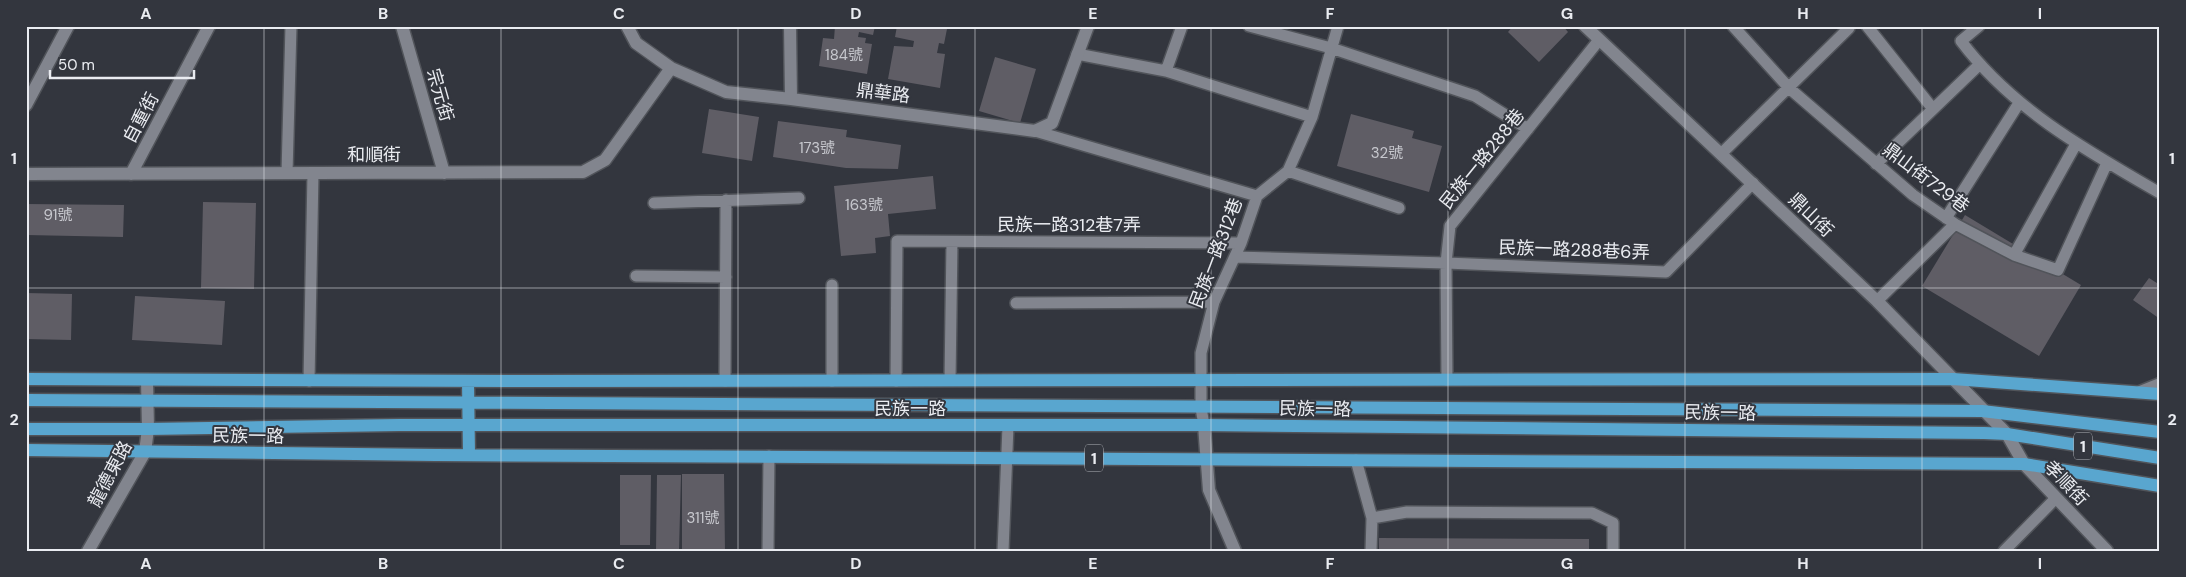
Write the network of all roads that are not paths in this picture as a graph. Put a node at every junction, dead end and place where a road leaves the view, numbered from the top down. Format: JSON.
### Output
{"nodes":[{"id":1,"x":68,"y":26,"type":"edge"},
{"id":2,"x":209,"y":26,"type":"edge"},
{"id":3,"x":291,"y":26,"type":"edge"},
{"id":4,"x":402,"y":26,"type":"edge"},
{"id":5,"x":627,"y":26,"type":"edge"},
{"id":6,"x":790,"y":26,"type":"edge"},
{"id":7,"x":1088,"y":26,"type":"edge"},
{"id":8,"x":1182,"y":26,"type":"edge"},
{"id":9,"x":1249,"y":26,"type":"edge"},
{"id":10,"x":1338,"y":26,"type":"edge"},
{"id":11,"x":1585,"y":26,"type":"edge"},
{"id":12,"x":1733,"y":26,"type":"edge"},
{"id":13,"x":1867,"y":26,"type":"edge"},
{"id":14,"x":1979,"y":26,"type":"edge"},
{"id":15,"x":1849,"y":28,"type":"dead end"},
{"id":16,"x":1599,"y":40,"type":"junction"},
{"id":17,"x":1331,"y":48,"type":"junction"},
{"id":18,"x":1077,"y":54,"type":"junction"},
{"id":19,"x":1979,"y":66,"type":"junction"},
{"id":20,"x":671,"y":68,"type":"junction"},
{"id":21,"x":1166,"y":71,"type":"junction"},
{"id":22,"x":1789,"y":88,"type":"junction"},
{"id":23,"x":791,"y":99,"type":"junction"},
{"id":24,"x":2019,"y":102,"type":"junction"},
{"id":25,"x":26,"y":105,"type":"edge"},
{"id":26,"x":1933,"y":109,"type":"junction"},
{"id":27,"x":1312,"y":117,"type":"junction"},
{"id":28,"x":1528,"y":129,"type":"junction"},
{"id":29,"x":1034,"y":131,"type":"junction"},
{"id":30,"x":2076,"y":144,"type":"junction"},
{"id":31,"x":1722,"y":154,"type":"junction"},
{"id":32,"x":2107,"y":163,"type":"junction"},
{"id":33,"x":1876,"y":164,"type":"junction"},
{"id":34,"x":1288,"y":171,"type":"junction"},
{"id":35,"x":444,"y":172,"type":"junction"},
{"id":36,"x":287,"y":173,"type":"junction"},
{"id":37,"x":313,"y":173,"type":"junction"},
{"id":38,"x":26,"y":174,"type":"edge"},
{"id":39,"x":131,"y":174,"type":"junction"},
{"id":40,"x":1752,"y":183,"type":"junction"},
{"id":41,"x":2160,"y":193,"type":"edge"},
{"id":42,"x":1257,"y":196,"type":"junction"},
{"id":43,"x":799,"y":198,"type":"dead end"},
{"id":44,"x":726,"y":200,"type":"junction"},
{"id":45,"x":654,"y":203,"type":"dead end"},
{"id":46,"x":1399,"y":208,"type":"dead end"},
{"id":47,"x":1950,"y":221,"type":"junction"},
{"id":48,"x":952,"y":242,"type":"junction"},
{"id":49,"x":1241,"y":243,"type":"junction"},
{"id":50,"x":2014,"y":256,"type":"junction"},
{"id":51,"x":1235,"y":257,"type":"junction"},
{"id":52,"x":1446,"y":263,"type":"junction"},
{"id":53,"x":636,"y":276,"type":"dead end"},
{"id":54,"x":726,"y":277,"type":"junction"},
{"id":55,"x":832,"y":285,"type":"dead end"},
{"id":56,"x":1877,"y":301,"type":"junction"},
{"id":57,"x":1214,"y":302,"type":"junction"},
{"id":58,"x":1016,"y":303,"type":"dead end"},
{"id":59,"x":26,"y":379,"type":"edge"},
{"id":60,"x":1953,"y":379,"type":"junction"},
{"id":61,"x":147,"y":380,"type":"junction"},
{"id":62,"x":950,"y":380,"type":"junction"},
{"id":63,"x":1200,"y":380,"type":"junction"},
{"id":64,"x":1447,"y":380,"type":"junction"},
{"id":65,"x":309,"y":381,"type":"junction"},
{"id":66,"x":468,"y":381,"type":"junction"},
{"id":67,"x":725,"y":381,"type":"junction"},
{"id":68,"x":832,"y":381,"type":"junction"},
{"id":69,"x":896,"y":381,"type":"junction"},
{"id":70,"x":2160,"y":384,"type":"edge"},
{"id":71,"x":2140,"y":392,"type":"junction"},
{"id":72,"x":2160,"y":394,"type":"edge"},
{"id":73,"x":26,"y":400,"type":"edge"},
{"id":74,"x":147,"y":401,"type":"junction"},
{"id":75,"x":468,"y":402,"type":"junction"},
{"id":76,"x":1201,"y":408,"type":"junction"},
{"id":77,"x":1982,"y":411,"type":"junction"},
{"id":78,"x":1204,"y":425,"type":"junction"},
{"id":79,"x":469,"y":426,"type":"junction"},
{"id":80,"x":1008,"y":426,"type":"junction"},
{"id":81,"x":26,"y":429,"type":"edge"},
{"id":82,"x":148,"y":429,"type":"junction"},
{"id":83,"x":2160,"y":432,"type":"edge"},
{"id":84,"x":2007,"y":434,"type":"junction"},
{"id":85,"x":26,"y":450,"type":"edge"},
{"id":86,"x":146,"y":452,"type":"junction"},
{"id":87,"x":469,"y":455,"type":"junction"},
{"id":88,"x":769,"y":456,"type":"junction"},
{"id":89,"x":1006,"y":458,"type":"junction"},
{"id":90,"x":2160,"y":458,"type":"edge"},
{"id":91,"x":1206,"y":459,"type":"junction"},
{"id":92,"x":1356,"y":460,"type":"junction"},
{"id":93,"x":2024,"y":464,"type":"junction"},
{"id":94,"x":2160,"y":486,"type":"edge"},
{"id":95,"x":2056,"y":498,"type":"junction"},
{"id":96,"x":1372,"y":518,"type":"junction"},
{"id":97,"x":88,"y":551,"type":"edge"},
{"id":98,"x":768,"y":551,"type":"edge"},
{"id":99,"x":1003,"y":551,"type":"edge"},
{"id":100,"x":1235,"y":551,"type":"edge"},
{"id":101,"x":1371,"y":551,"type":"edge"},
{"id":102,"x":1613,"y":551,"type":"edge"},
{"id":103,"x":2004,"y":551,"type":"edge"},
{"id":104,"x":2107,"y":551,"type":"edge"}],
"edges":[{"from":1,"to":25,"type":"street"},
{"from":2,"to":39,"type":"street","name":"自重街"},
{"from":3,"to":36,"type":"lane"},
{"from":4,"to":35,"type":"street","name":"宗元街"},
{"from":5,"to":20,"type":"street","name":"鼎華路"},
{"from":6,"to":23,"type":"street"},
{"from":7,"to":18,"type":"street"},
{"from":8,"to":21,"type":"lane"},
{"from":9,"to":17,"type":"lane"},
{"from":10,"to":17,"type":"lane","name":"民族一路312巷"},
{"from":11,"to":16,"type":"street","name":"鼎山街"},
{"from":12,"to":22,"type":"lane","name":"鼎山街729巷"},
{"from":13,"to":26,"type":"lane"},
{"from":14,"to":19,"type":"lane"},
{"from":15,"to":22,"type":"lane"},
{"from":16,"to":28,"type":"lane","name":"民族一路288巷"},
{"from":16,"to":31,"type":"street","name":"鼎山街"},
{"from":17,"to":27,"type":"lane","name":"民族一路312巷"},
{"from":17,"to":28,"type":"lane"},
{"from":18,"to":21,"type":"lane"},
{"from":18,"to":29,"type":"street"},
{"from":19,"to":24,"type":"lane"},
{"from":19,"to":26,"type":"lane"},
{"from":20,"to":23,"type":"street","name":"鼎華路"},
{"from":20,"to":35,"type":"street","name":"和順街"},
{"from":21,"to":27,"type":"lane"},
{"from":22,"to":31,"type":"lane"},
{"from":22,"to":33,"type":"lane","name":"鼎山街729巷"},
{"from":23,"to":29,"type":"street","name":"鼎華路"},
{"from":24,"to":30,"type":"lane"},
{"from":24,"to":47,"type":"lane"},
{"from":26,"to":33,"type":"lane"},
{"from":27,"to":34,"type":"lane","name":"民族一路312巷"},
{"from":28,"to":52,"type":"lane","name":"民族一路288巷"},
{"from":29,"to":42,"type":"lane"},
{"from":30,"to":32,"type":"lane"},
{"from":30,"to":50,"type":"lane"},
{"from":31,"to":40,"type":"street","name":"鼎山街"},
{"from":32,"to":41,"type":"lane"},
{"from":32,"to":50,"type":"lane","name":"鼎山街729巷"},
{"from":33,"to":47,"type":"lane","name":"鼎山街729巷"},
{"from":34,"to":42,"type":"lane","name":"民族一路312巷"},
{"from":34,"to":46,"type":"lane"},
{"from":35,"to":37,"type":"street","name":"和順街"},
{"from":36,"to":37,"type":"street","name":"和順街"},
{"from":36,"to":39,"type":"street","name":"和順街"},
{"from":37,"to":65,"type":"lane"},
{"from":38,"to":39,"type":"street","name":"和順街"},
{"from":40,"to":52,"type":"lane","name":"民族一路288巷6弄"},
{"from":40,"to":56,"type":"street","name":"鼎山街"},
{"from":42,"to":49,"type":"lane","name":"民族一路312巷"},
{"from":43,"to":44,"type":"lane"},
{"from":44,"to":45,"type":"lane"},
{"from":44,"to":54,"type":"lane"},
{"from":47,"to":50,"type":"lane","name":"鼎山街729巷"},
{"from":47,"to":56,"type":"lane"},
{"from":48,"to":49,"type":"lane","name":"民族一路312巷7弄"},
{"from":48,"to":62,"type":"lane"},
{"from":48,"to":69,"type":"lane","name":"民族一路312巷7弄"},
{"from":49,"to":51,"type":"lane","name":"民族一路312巷"},
{"from":51,"to":52,"type":"lane","name":"民族一路288巷6弄"},
{"from":51,"to":57,"type":"lane","name":"民族一路312巷"},
{"from":52,"to":64,"type":"lane","name":"民族一路288巷"},
{"from":53,"to":54,"type":"lane"},
{"from":54,"to":67,"type":"lane"},
{"from":55,"to":68,"type":"lane"},
{"from":56,"to":60,"type":"street","name":"鼎山街"},
{"from":57,"to":58,"type":"lane"},
{"from":57,"to":63,"type":"lane","name":"民族一路312巷"},
{"from":59,"to":61,"type":"main road","name":"民族一路"},
{"from":60,"to":64,"type":"main road","name":"民族一路"},
{"from":60,"to":71,"type":"main road","name":"民族一路"},
{"from":60,"to":77,"type":"street","name":"鼎山街"},
{"from":61,"to":65,"type":"main road","name":"民族一路"},
{"from":61,"to":74,"type":"street","name":"龍德東路"},
{"from":62,"to":63,"type":"main road","name":"民族一路"},
{"from":62,"to":69,"type":"main road","name":"民族一路"},
{"from":63,"to":64,"type":"main road","name":"民族一路"},
{"from":63,"to":76,"type":"lane","name":"民族一路312巷"},
{"from":65,"to":66,"type":"main road","name":"民族一路"},
{"from":66,"to":67,"type":"main road","name":"民族一路"},
{"from":66,"to":75,"type":"main road"},
{"from":67,"to":68,"type":"main road","name":"民族一路"},
{"from":68,"to":69,"type":"main road","name":"民族一路"},
{"from":70,"to":71,"type":"street","name":"民族一路"},
{"from":71,"to":72,"type":"main road","name":"民族一路"},
{"from":73,"to":74,"type":"main road","name":"民族一路","number":"1"},
{"from":74,"to":75,"type":"main road","name":"民族一路","number":"1"},
{"from":74,"to":82,"type":"street","name":"龍德東路"},
{"from":75,"to":76,"type":"main road","name":"民族一路","number":"1"},
{"from":75,"to":79,"type":"main road"},
{"from":76,"to":77,"type":"main road","name":"民族一路","number":"1"},
{"from":76,"to":78,"type":"lane","name":"民族一路312巷"},
{"from":77,"to":83,"type":"main road","name":"民族一路","number":"1"},
{"from":77,"to":84,"type":"street","name":"鼎山街"},
{"from":78,"to":80,"type":"main road","name":"民族一路","number":"1"},
{"from":78,"to":84,"type":"main road","name":"民族一路","number":"1"},
{"from":78,"to":91,"type":"street"},
{"from":79,"to":80,"type":"main road","name":"民族一路","number":"1"},
{"from":79,"to":82,"type":"main road","name":"民族一路","number":"1"},
{"from":79,"to":87,"type":"main road"},
{"from":80,"to":89,"type":"lane"},
{"from":81,"to":82,"type":"main road","name":"民族一路","number":"1"},
{"from":82,"to":86,"type":"street","name":"龍德東路"},
{"from":84,"to":90,"type":"main road","name":"民族一路","number":"1"},
{"from":84,"to":93,"type":"street","name":"孝順街"},
{"from":85,"to":86,"type":"main road","name":"民族一路","number":"1"},
{"from":86,"to":87,"type":"main road","name":"民族一路","number":"1"},
{"from":86,"to":97,"type":"street","name":"龍德東路"},
{"from":87,"to":88,"type":"main road","name":"民族一路","number":"1"},
{"from":88,"to":89,"type":"main road","name":"民族一路","number":"1"},
{"from":88,"to":98,"type":"lane"},
{"from":89,"to":91,"type":"main road","name":"民族一路","number":"1"},
{"from":89,"to":99,"type":"lane"},
{"from":91,"to":92,"type":"main road","name":"民族一路","number":"1"},
{"from":91,"to":100,"type":"street"},
{"from":92,"to":93,"type":"main road","name":"民族一路","number":"1"},
{"from":92,"to":96,"type":"lane"},
{"from":93,"to":94,"type":"main road","name":"民族一路","number":"1"},
{"from":93,"to":95,"type":"street","name":"孝順街"},
{"from":95,"to":103,"type":"lane"},
{"from":95,"to":104,"type":"street","name":"孝順街"},
{"from":96,"to":101,"type":"lane"},
{"from":96,"to":102,"type":"lane"}]}
